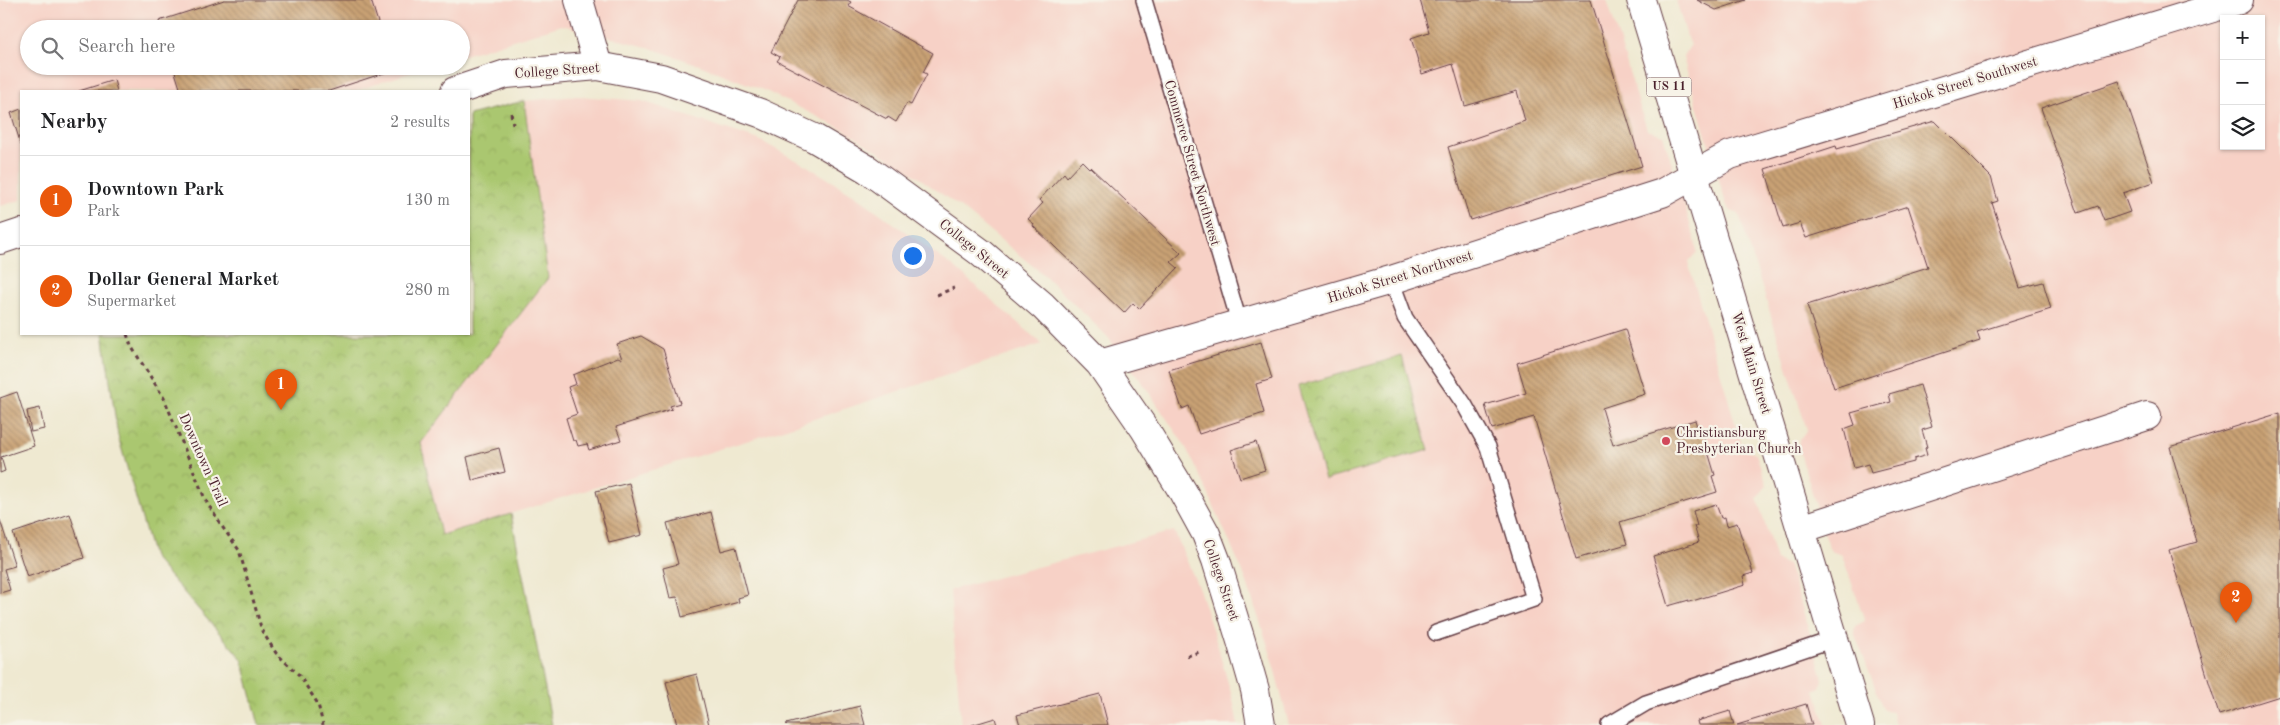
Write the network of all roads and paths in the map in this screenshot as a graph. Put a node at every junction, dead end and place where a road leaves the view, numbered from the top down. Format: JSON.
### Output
{"nodes":[{"id":1,"x":579,"y":0,"type":"edge"},
{"id":2,"x":1144,"y":0,"type":"edge"},
{"id":3,"x":1641,"y":0,"type":"edge"},
{"id":4,"x":2239,"y":0,"type":"edge"},
{"id":5,"x":598,"y":66,"type":"junction"},
{"id":6,"x":458,"y":90,"type":"edge"},
{"id":7,"x":511,"y":113,"type":"dead end"},
{"id":8,"x":513,"y":124,"type":"dead end"},
{"id":9,"x":1694,"y":174,"type":"junction"},
{"id":10,"x":1391,"y":280,"type":"junction"},
{"id":11,"x":954,"y":288,"type":"dead end"},
{"id":12,"x":937,"y":295,"type":"dead end"},
{"id":13,"x":1240,"y":325,"type":"junction"},
{"id":14,"x":127,"y":335,"type":"edge"},
{"id":15,"x":1100,"y":364,"type":"junction"},
{"id":16,"x":2147,"y":416,"type":"dead end"},
{"id":17,"x":1801,"y":529,"type":"junction"},
{"id":18,"x":1436,"y":633,"type":"dead end"},
{"id":19,"x":1834,"y":639,"type":"junction"},
{"id":20,"x":1202,"y":650,"type":"dead end"},
{"id":21,"x":1187,"y":656,"type":"dead end"},
{"id":22,"x":323,"y":725,"type":"edge"},
{"id":23,"x":1261,"y":725,"type":"edge"},
{"id":24,"x":1609,"y":725,"type":"edge"},
{"id":25,"x":1860,"y":725,"type":"edge"}],
"edges":[{"from":1,"to":5,"type":"street"},
{"from":2,"to":13,"type":"lane","name":"Commerce Street Northwest"},
{"from":3,"to":9,"type":"street","name":"West Main Street","number":"US 11"},
{"from":4,"to":9,"type":"street","name":"Hickok Street Southwest"},
{"from":5,"to":6,"type":"street","name":"College Street"},
{"from":5,"to":15,"type":"street","name":"College Street"},
{"from":7,"to":8,"type":"path"},
{"from":9,"to":10,"type":"street","name":"Hickok Street Northwest"},
{"from":9,"to":17,"type":"street","name":"West Main Street","number":"US 11"},
{"from":10,"to":13,"type":"street","name":"Hickok Street Northwest"},
{"from":10,"to":18,"type":"lane"},
{"from":11,"to":12,"type":"path"},
{"from":13,"to":15,"type":"street","name":"Hickok Street Northwest"},
{"from":14,"to":22,"type":"path","name":"Downtown Trail"},
{"from":15,"to":23,"type":"street","name":"College Street"},
{"from":16,"to":17,"type":"street"},
{"from":17,"to":19,"type":"street","name":"West Main Street","number":"US 11"},
{"from":19,"to":24,"type":"lane"},
{"from":19,"to":25,"type":"street","name":"West Main Street","number":"US 11"},
{"from":20,"to":21,"type":"path"}]}
